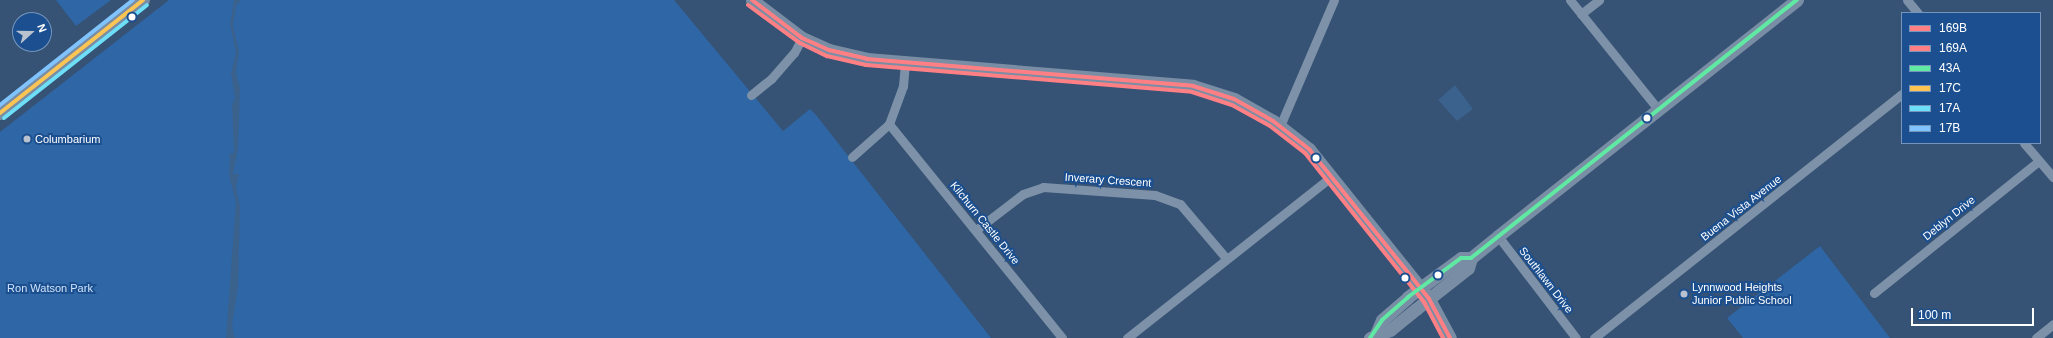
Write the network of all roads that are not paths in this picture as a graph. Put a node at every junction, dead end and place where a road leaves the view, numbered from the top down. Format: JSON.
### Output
{"nodes":[{"id":1,"x":143,"y":0,"type":"edge"},
{"id":2,"x":752,"y":0,"type":"edge"},
{"id":3,"x":1570,"y":0,"type":"edge"},
{"id":4,"x":1599,"y":0,"type":"edge"},
{"id":5,"x":1797,"y":0,"type":"edge"},
{"id":6,"x":1907,"y":0,"type":"edge"},
{"id":7,"x":1331,"y":1,"type":"edge"},
{"id":8,"x":1917,"y":12,"type":"edge"},
{"id":9,"x":1581,"y":14,"type":"junction"},
{"id":10,"x":802,"y":38,"type":"junction"},
{"id":11,"x":905,"y":62,"type":"junction"},
{"id":12,"x":751,"y":95,"type":"dead end"},
{"id":13,"x":1901,"y":95,"type":"edge"},
{"id":14,"x":1658,"y":108,"type":"junction"},
{"id":15,"x":0,"y":113,"type":"edge"},
{"id":16,"x":889,"y":124,"type":"junction"},
{"id":17,"x":1280,"y":126,"type":"junction"},
{"id":18,"x":2025,"y":144,"type":"edge"},
{"id":19,"x":852,"y":157,"type":"dead end"},
{"id":20,"x":2039,"y":161,"type":"junction"},
{"id":21,"x":1332,"y":176,"type":"junction"},
{"id":22,"x":2053,"y":177,"type":"edge"},
{"id":23,"x":976,"y":230,"type":"junction"},
{"id":24,"x":1498,"y":236,"type":"junction"},
{"id":25,"x":1226,"y":258,"type":"junction"},
{"id":26,"x":1471,"y":258,"type":"junction"},
{"id":27,"x":1420,"y":288,"type":"junction"},
{"id":28,"x":1874,"y":293,"type":"dead end"},
{"id":29,"x":1429,"y":299,"type":"junction"},
{"id":30,"x":2053,"y":324,"type":"edge"},
{"id":31,"x":1373,"y":336,"type":"edge"},
{"id":32,"x":1062,"y":338,"type":"edge"},
{"id":33,"x":1127,"y":338,"type":"edge"},
{"id":34,"x":1450,"y":338,"type":"edge"},
{"id":35,"x":1576,"y":338,"type":"edge"},
{"id":36,"x":1594,"y":338,"type":"edge"},
{"id":37,"x":2036,"y":338,"type":"edge"}],
"edges":[{"from":1,"to":15,"type":"main road"},
{"from":2,"to":10,"type":"main road"},
{"from":3,"to":9,"type":"street"},
{"from":4,"to":9,"type":"street"},
{"from":5,"to":14,"type":"main road"},
{"from":6,"to":8,"type":"street"},
{"from":7,"to":17,"type":"street"},
{"from":9,"to":14,"type":"street"},
{"from":10,"to":11,"type":"main road"},
{"from":10,"to":12,"type":"street"},
{"from":11,"to":16,"type":"street"},
{"from":11,"to":17,"type":"main road"},
{"from":13,"to":36,"type":"street","name":"Buena Vista Avenue"},
{"from":14,"to":24,"type":"main road"},
{"from":16,"to":19,"type":"street"},
{"from":16,"to":23,"type":"street","name":"Kilchurn Castle Drive"},
{"from":17,"to":21,"type":"main road"},
{"from":18,"to":20,"type":"street"},
{"from":20,"to":22,"type":"street"},
{"from":20,"to":28,"type":"street","name":"Deblyn Drive"},
{"from":21,"to":25,"type":"street"},
{"from":21,"to":27,"type":"main road"},
{"from":23,"to":25,"type":"street","name":"Inverary Crescent"},
{"from":23,"to":32,"type":"street","name":"Kilchurn Castle Drive"},
{"from":24,"to":26,"type":"main road"},
{"from":24,"to":35,"type":"street","name":"Southlawn Drive"},
{"from":25,"to":33,"type":"street"},
{"from":26,"to":27,"type":"main road"},
{"from":26,"to":29,"type":"main road"},
{"from":27,"to":29,"type":"main road"},
{"from":27,"to":31,"type":"main road"},
{"from":29,"to":31,"type":"main road"},
{"from":29,"to":34,"type":"main road"},
{"from":30,"to":37,"type":"street"}]}
